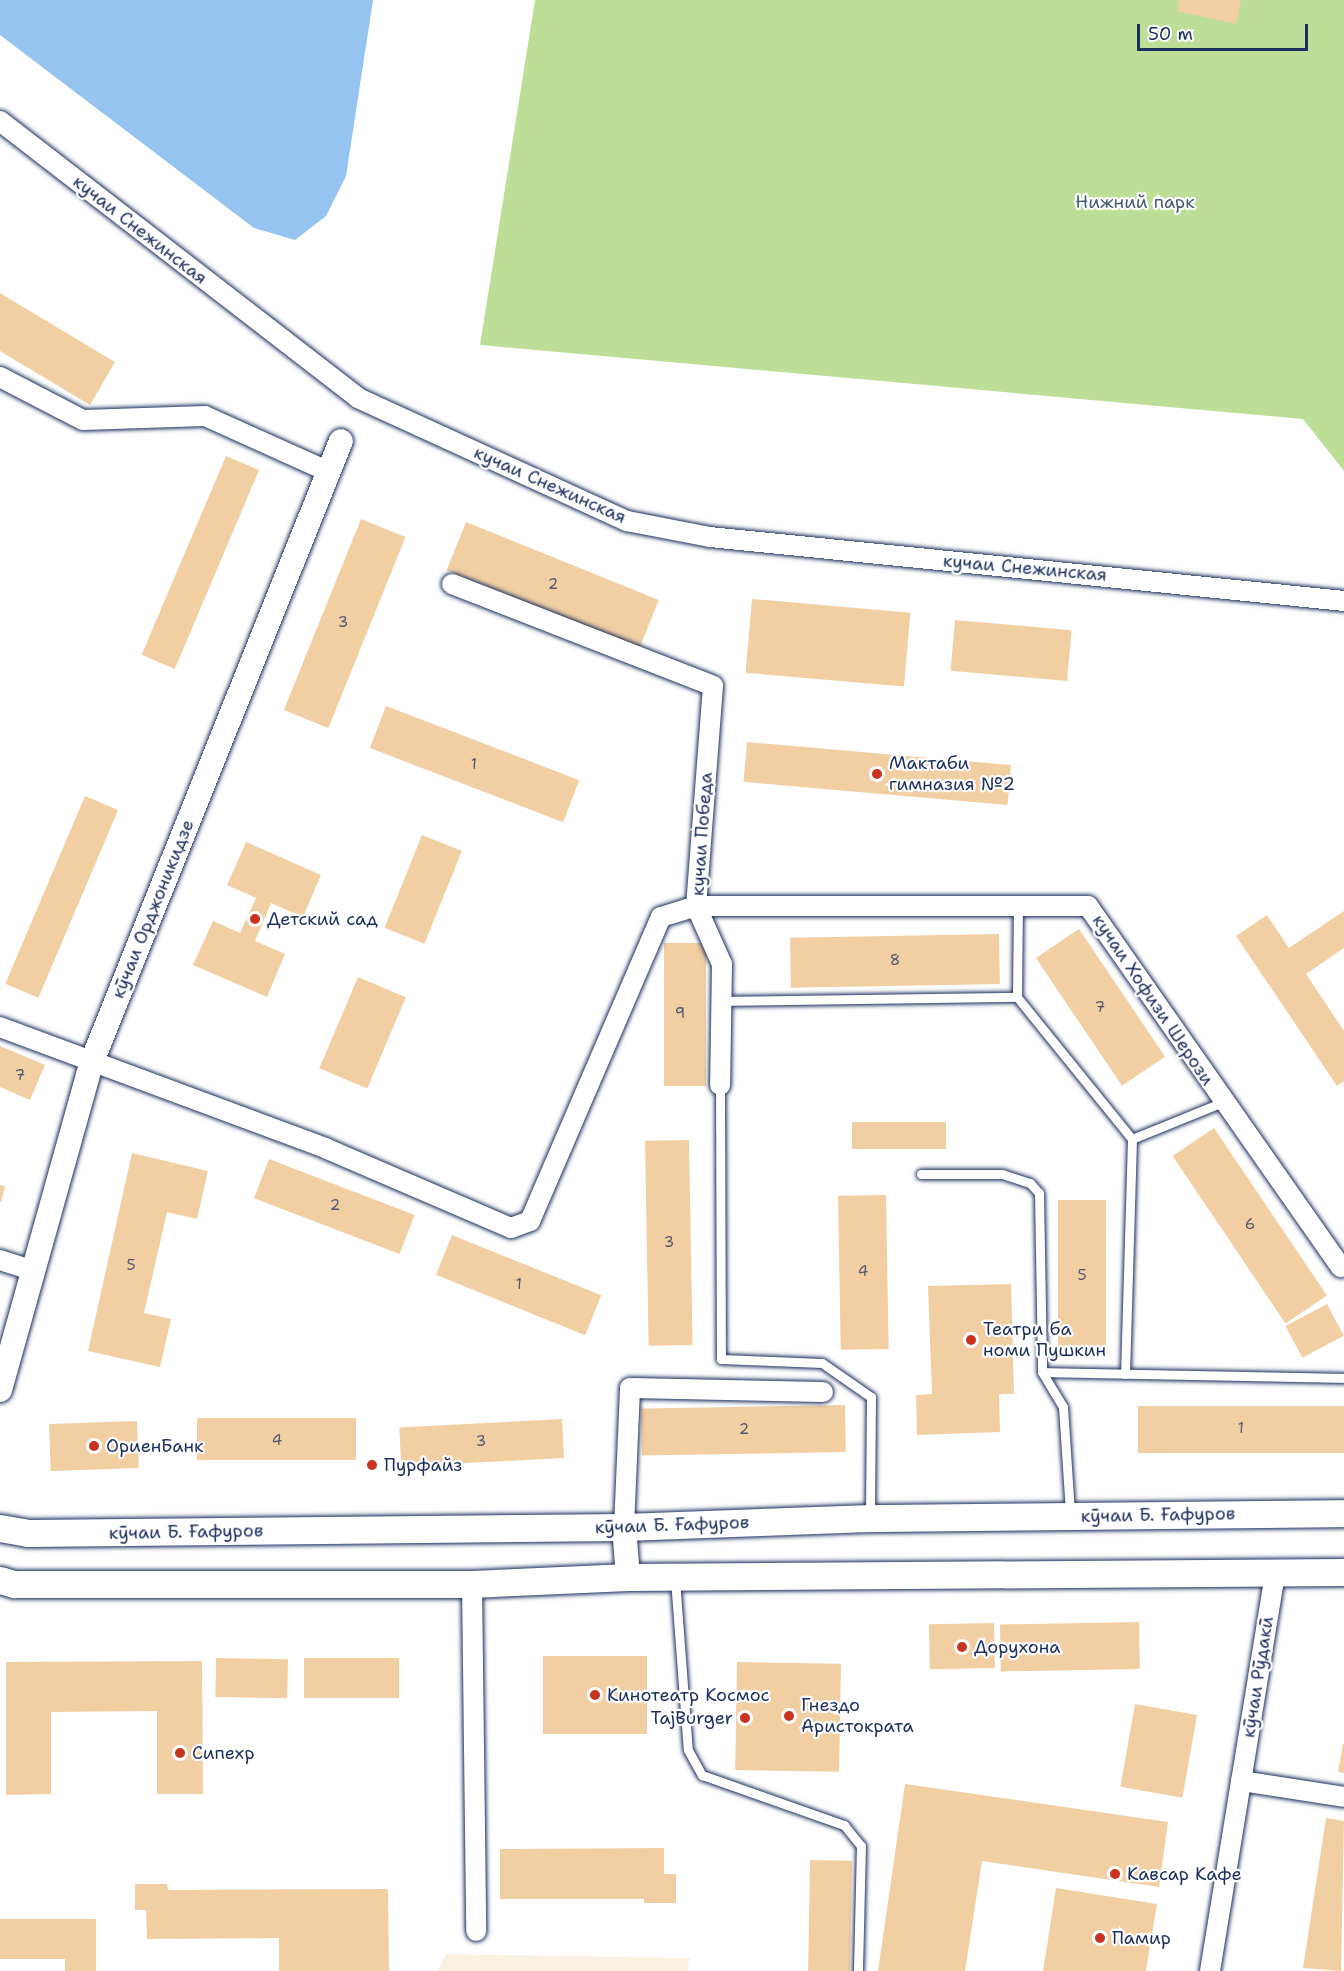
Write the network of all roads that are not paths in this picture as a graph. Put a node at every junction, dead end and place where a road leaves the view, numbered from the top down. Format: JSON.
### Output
{"nodes":[{"id":1,"x":0,"y":121,"type":"edge"},
{"id":2,"x":0,"y":377,"type":"edge"},
{"id":3,"x":341,"y":441,"type":"dead end"},
{"id":4,"x":329,"y":472,"type":"junction"},
{"id":5,"x":452,"y":584,"type":"dead end"},
{"id":6,"x":1344,"y":601,"type":"edge"},
{"id":7,"x":696,"y":906,"type":"junction"},
{"id":8,"x":1018,"y":906,"type":"junction"},
{"id":9,"x":1017,"y":997,"type":"junction"},
{"id":10,"x":722,"y":1001,"type":"junction"},
{"id":11,"x":0,"y":1027,"type":"edge"},
{"id":12,"x":91,"y":1064,"type":"junction"},
{"id":13,"x":720,"y":1085,"type":"joint"},
{"id":14,"x":1223,"y":1102,"type":"junction"},
{"id":15,"x":1132,"y":1139,"type":"junction"},
{"id":16,"x":921,"y":1173,"type":"dead end"},
{"id":17,"x":0,"y":1260,"type":"edge"},
{"id":18,"x":33,"y":1271,"type":"junction"},
{"id":19,"x":1343,"y":1272,"type":"edge"},
{"id":20,"x":1042,"y":1372,"type":"junction"},
{"id":21,"x":1125,"y":1374,"type":"junction"},
{"id":22,"x":1344,"y":1378,"type":"edge"},
{"id":23,"x":0,"y":1390,"type":"edge"},
{"id":24,"x":823,"y":1392,"type":"dead end"},
{"id":25,"x":1344,"y":1513,"type":"edge"},
{"id":26,"x":1070,"y":1516,"type":"junction"},
{"id":27,"x":870,"y":1518,"type":"junction"},
{"id":28,"x":624,"y":1527,"type":"junction"},
{"id":29,"x":0,"y":1528,"type":"edge"},
{"id":30,"x":1275,"y":1572,"type":"junction"},
{"id":31,"x":1344,"y":1572,"type":"edge"},
{"id":32,"x":628,"y":1577,"type":"junction"},
{"id":33,"x":675,"y":1577,"type":"junction"},
{"id":34,"x":0,"y":1580,"type":"edge"},
{"id":35,"x":472,"y":1584,"type":"junction"},
{"id":36,"x":1241,"y":1781,"type":"junction"},
{"id":37,"x":1344,"y":1797,"type":"edge"},
{"id":38,"x":476,"y":1931,"type":"dead end"},
{"id":39,"x":858,"y":1971,"type":"edge"},
{"id":40,"x":1210,"y":1971,"type":"edge"}],
"edges":[{"from":1,"to":6,"type":"street","name":"кучаи Снежинская"},
{"from":2,"to":4,"type":"street"},
{"from":3,"to":4,"type":"street","name":"кӯчаи Орджоникидзе"},
{"from":4,"to":12,"type":"street","name":"кӯчаи Орджоникидзе"},
{"from":5,"to":7,"type":"street","name":"кучаи Победа"},
{"from":7,"to":8,"type":"street","name":"кучаи Хофизи Шерози"},
{"from":7,"to":10,"type":"street","name":"кучаи Победа"},
{"from":7,"to":12,"type":"street","name":"кучаи Хофизи Шерози"},
{"from":8,"to":9,"type":"lane"},
{"from":8,"to":14,"type":"street","name":"кучаи Хофизи Шерози"},
{"from":9,"to":10,"type":"lane"},
{"from":9,"to":15,"type":"lane"},
{"from":10,"to":13,"type":"street","name":"кучаи Победа"},
{"from":11,"to":12,"type":"street"},
{"from":12,"to":18,"type":"street","name":"кӯчаи Орджоникидзе"},
{"from":13,"to":27,"type":"lane"},
{"from":14,"to":15,"type":"lane"},
{"from":14,"to":19,"type":"street","name":"кучаи Хофизи Шерози"},
{"from":15,"to":21,"type":"lane"},
{"from":16,"to":20,"type":"lane"},
{"from":17,"to":18,"type":"street"},
{"from":18,"to":23,"type":"street","name":"кӯчаи Орджоникидзе"},
{"from":20,"to":21,"type":"lane"},
{"from":20,"to":26,"type":"lane"},
{"from":21,"to":22,"type":"lane"},
{"from":24,"to":28,"type":"street"},
{"from":25,"to":26,"type":"main road","name":"кӯчаи Б. Ғафуров"},
{"from":26,"to":27,"type":"main road","name":"кӯчаи Б. Ғафуров"},
{"from":27,"to":28,"type":"main road","name":"кӯчаи Б. Ғафуров"},
{"from":28,"to":29,"type":"main road","name":"кӯчаи Б. Ғафуров"},
{"from":28,"to":32,"type":"street"},
{"from":30,"to":31,"type":"main road"},
{"from":30,"to":33,"type":"main road"},
{"from":30,"to":36,"type":"street","name":"кӯчаи Рӯдакӣ"},
{"from":32,"to":33,"type":"main road"},
{"from":32,"to":35,"type":"main road"},
{"from":33,"to":39,"type":"lane"},
{"from":34,"to":35,"type":"main road"},
{"from":35,"to":38,"type":"street"},
{"from":36,"to":37,"type":"street"},
{"from":36,"to":40,"type":"street","name":"кӯчаи Рӯдакӣ"}]}
